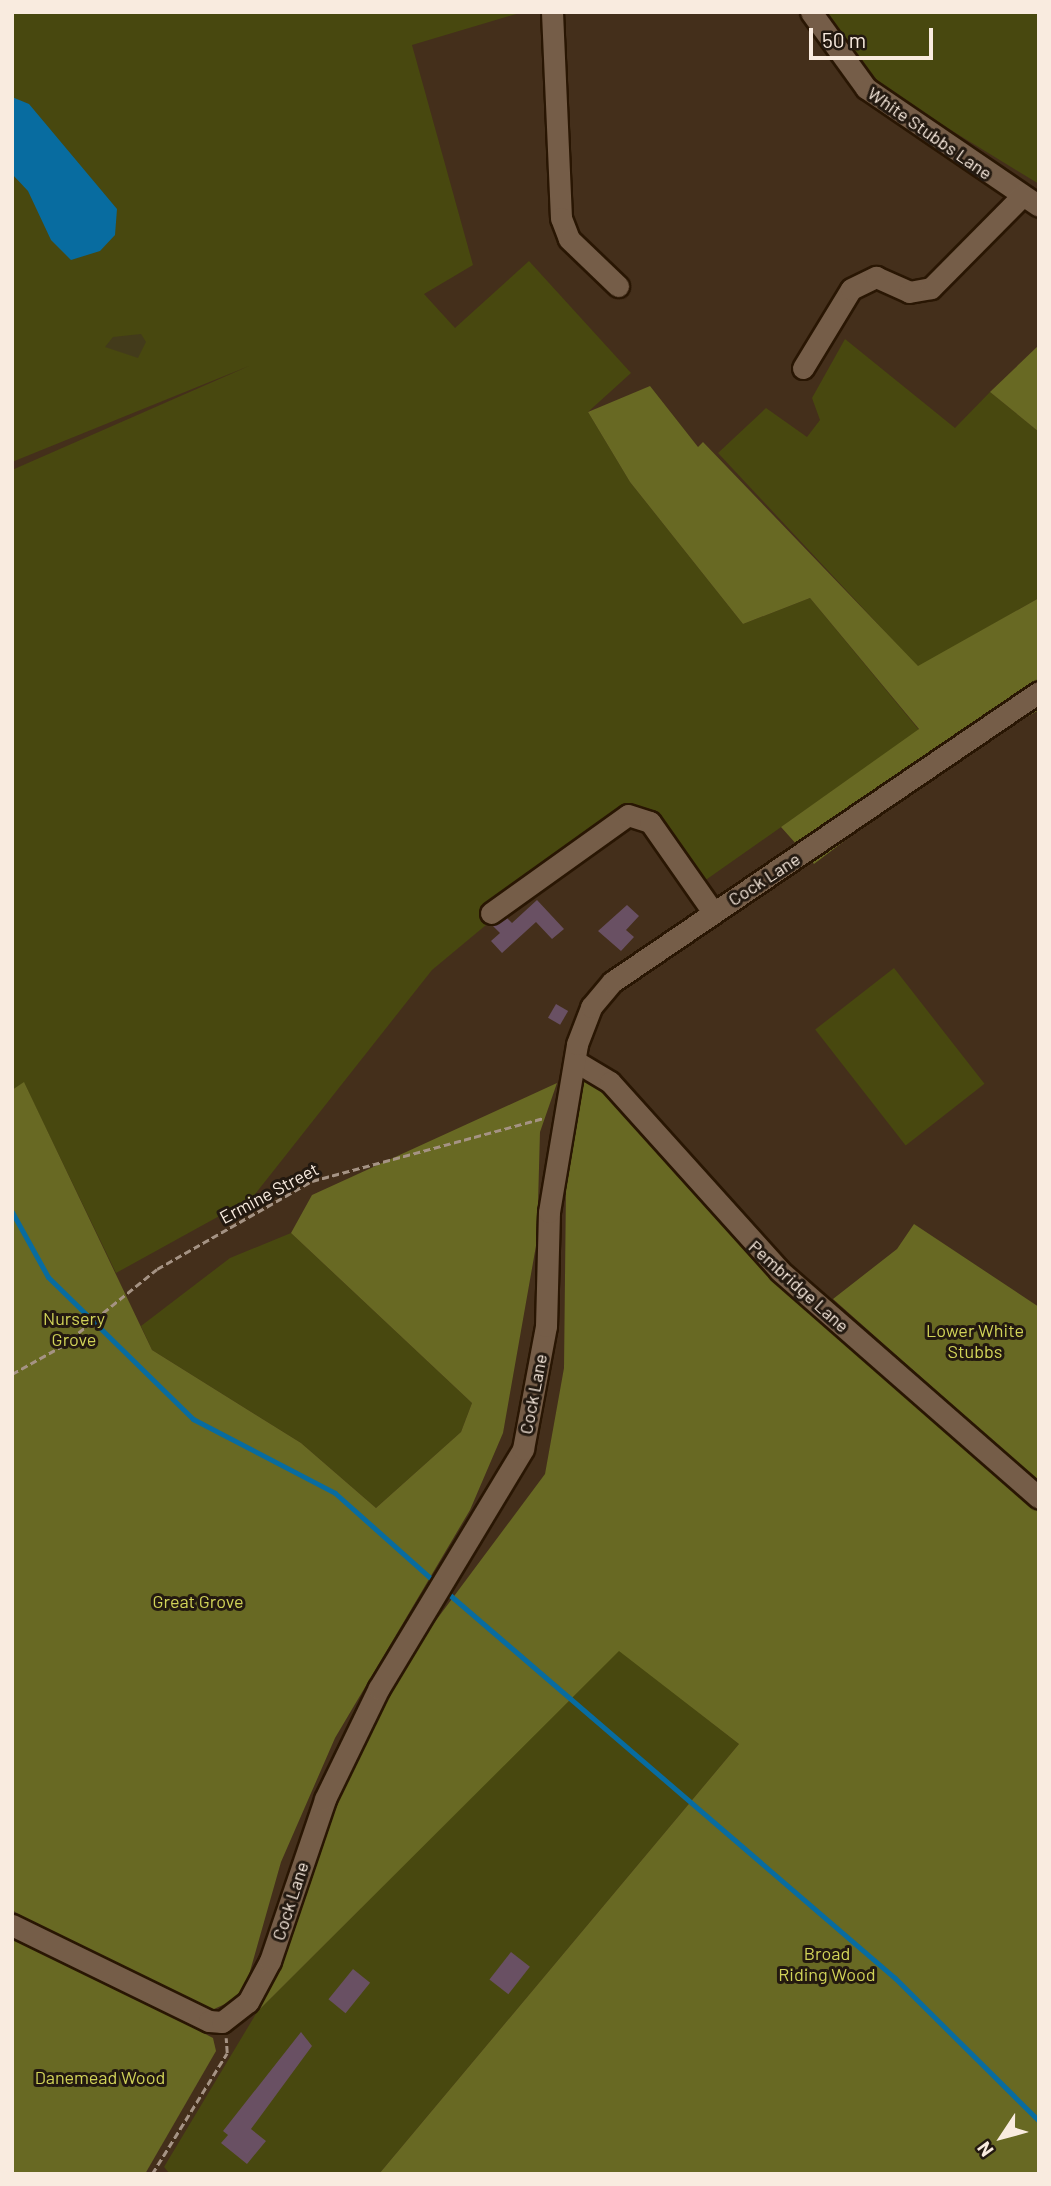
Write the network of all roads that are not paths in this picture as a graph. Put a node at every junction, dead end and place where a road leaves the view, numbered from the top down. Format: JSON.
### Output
{"nodes":[{"id":1,"x":552,"y":12,"type":"edge"},
{"id":2,"x":811,"y":12,"type":"edge"},
{"id":3,"x":1030,"y":201,"type":"edge"},
{"id":4,"x":618,"y":286,"type":"dead end"},
{"id":5,"x":803,"y":368,"type":"dead end"},
{"id":6,"x":1039,"y":692,"type":"edge"},
{"id":7,"x":713,"y":912,"type":"junction"},
{"id":8,"x":491,"y":913,"type":"dead end"},
{"id":9,"x":575,"y":1061,"type":"junction"},
{"id":10,"x":1039,"y":1498,"type":"edge"},
{"id":11,"x":12,"y":1925,"type":"edge"}],
"edges":[{"from":1,"to":4,"type":"street"},
{"from":2,"to":3,"type":"street","name":"White Stubbs Lane"},
{"from":3,"to":5,"type":"street"},
{"from":6,"to":7,"type":"street","name":"Cock Lane"},
{"from":7,"to":8,"type":"street"},
{"from":7,"to":9,"type":"street","name":"Cock Lane"},
{"from":9,"to":10,"type":"street","name":"Pembridge Lane"},
{"from":9,"to":11,"type":"street","name":"Cock Lane"}]}
